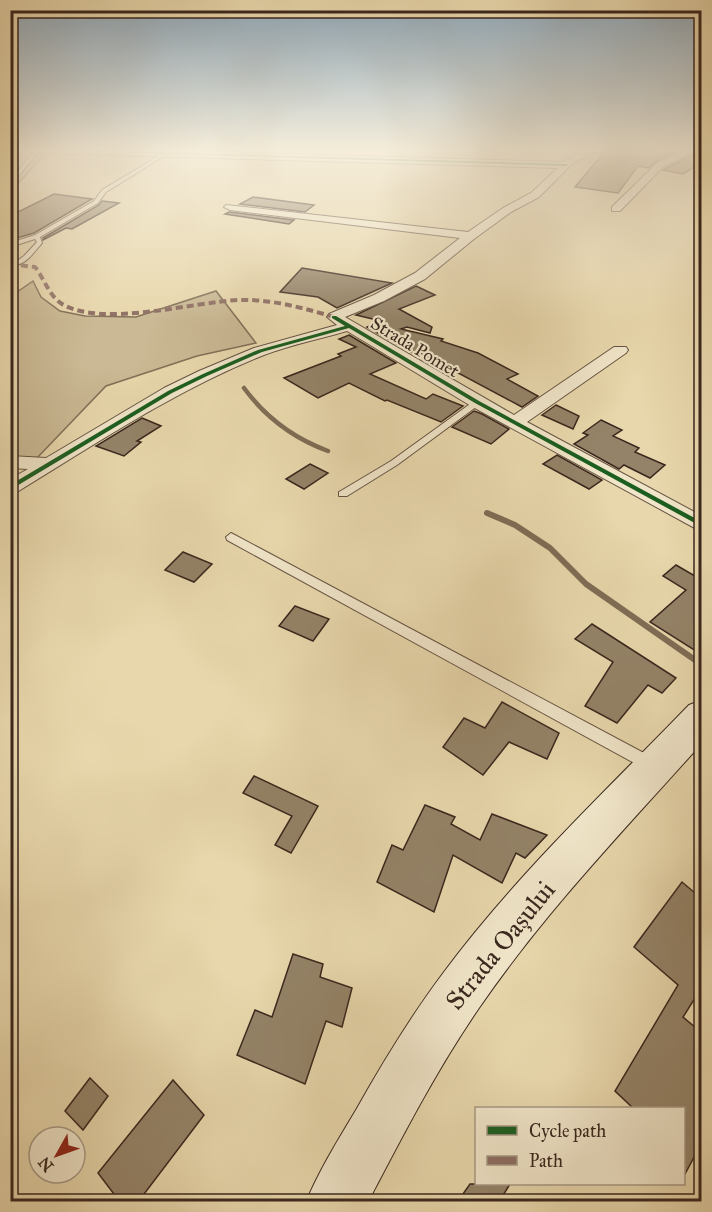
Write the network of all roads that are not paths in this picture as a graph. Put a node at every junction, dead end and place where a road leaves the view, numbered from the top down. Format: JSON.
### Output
{"nodes":[{"id":1,"x":88,"y":207,"type":"edge"},
{"id":2,"x":230,"y":207,"type":"dead end"},
{"id":3,"x":513,"y":207,"type":"edge"},
{"id":4,"x":618,"y":207,"type":"edge"},
{"id":5,"x":616,"y":209,"type":"dead end"},
{"id":6,"x":10,"y":236,"type":"edge"},
{"id":7,"x":37,"y":236,"type":"junction"},
{"id":8,"x":470,"y":236,"type":"junction"},
{"id":9,"x":25,"y":239,"type":"junction"},
{"id":10,"x":10,"y":245,"type":"edge"},
{"id":11,"x":16,"y":264,"type":"dead end"},
{"id":12,"x":349,"y":326,"type":"junction"},
{"id":13,"x":620,"y":350,"type":"dead end"},
{"id":14,"x":477,"y":402,"type":"junction"},
{"id":15,"x":515,"y":423,"type":"junction"},
{"id":16,"x":10,"y":462,"type":"edge"},
{"id":17,"x":48,"y":464,"type":"junction"},
{"id":18,"x":10,"y":488,"type":"edge"},
{"id":19,"x":343,"y":494,"type":"dead end"},
{"id":20,"x":702,"y":525,"type":"edge"},
{"id":21,"x":231,"y":537,"type":"dead end"},
{"id":22,"x":702,"y":716,"type":"edge"},
{"id":23,"x":655,"y":767,"type":"junction"},
{"id":24,"x":336,"y":1202,"type":"edge"}],
"edges":[{"from":1,"to":7,"type":"lane"},
{"from":2,"to":8,"type":"street"},
{"from":3,"to":8,"type":"street"},
{"from":4,"to":5,"type":"street"},
{"from":6,"to":9,"type":"lane"},
{"from":7,"to":9,"type":"lane"},
{"from":7,"to":11,"type":"lane"},
{"from":8,"to":12,"type":"street"},
{"from":9,"to":10,"type":"lane"},
{"from":12,"to":14,"type":"street","name":"Strada Pomet"},
{"from":12,"to":17,"type":"street","name":"Strada Pomet"},
{"from":13,"to":15,"type":"street"},
{"from":14,"to":15,"type":"street","name":"Strada Pomet"},
{"from":14,"to":19,"type":"lane"},
{"from":15,"to":20,"type":"street","name":"Strada Pomet"},
{"from":16,"to":17,"type":"street"},
{"from":17,"to":18,"type":"street","name":"Strada Pomet"},
{"from":21,"to":23,"type":"lane"},
{"from":22,"to":23,"type":"main road","name":"Strada Oașului"},
{"from":23,"to":24,"type":"main road","name":"Strada Oașului"}]}
